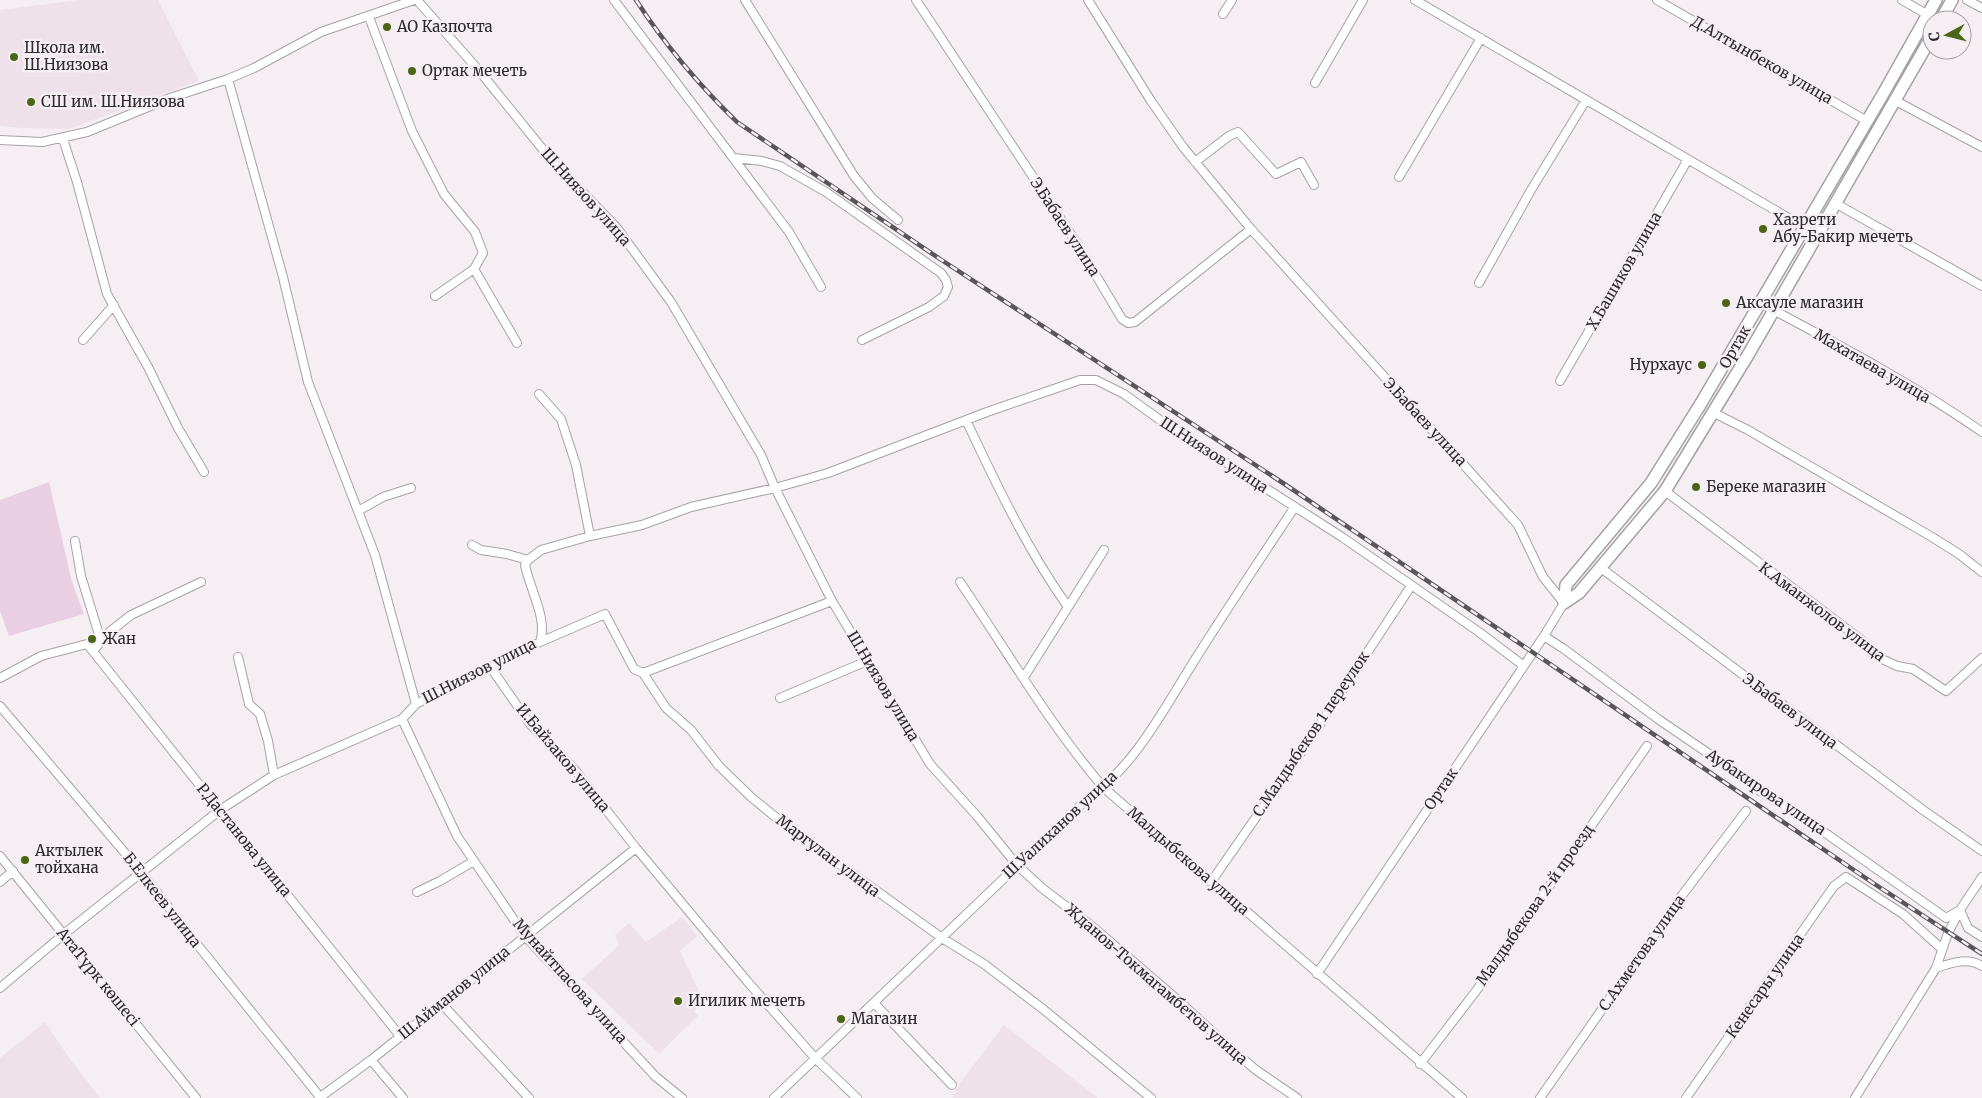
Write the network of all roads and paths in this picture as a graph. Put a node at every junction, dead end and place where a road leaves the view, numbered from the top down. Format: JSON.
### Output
{"nodes":[{"id":1,"x":416,"y":0,"type":"edge"},
{"id":2,"x":614,"y":0,"type":"edge"},
{"id":3,"x":745,"y":0,"type":"edge"},
{"id":4,"x":916,"y":0,"type":"edge"},
{"id":5,"x":1088,"y":0,"type":"edge"},
{"id":6,"x":1232,"y":0,"type":"edge"},
{"id":7,"x":1363,"y":0,"type":"edge"},
{"id":8,"x":1415,"y":0,"type":"edge"},
{"id":9,"x":1657,"y":0,"type":"edge"},
{"id":10,"x":1902,"y":0,"type":"edge"},
{"id":11,"x":1967,"y":0,"type":"edge"},
{"id":12,"x":1982,"y":8,"type":"edge"},
{"id":13,"x":1922,"y":12,"type":"edge"},
{"id":14,"x":1223,"y":14,"type":"dead end"},
{"id":15,"x":370,"y":17,"type":"junction"},
{"id":16,"x":1922,"y":25,"type":"edge"},
{"id":17,"x":1481,"y":38,"type":"junction"},
{"id":18,"x":1922,"y":54,"type":"edge"},
{"id":19,"x":228,"y":79,"type":"junction"},
{"id":20,"x":1315,"y":83,"type":"dead end"},
{"id":21,"x":1586,"y":100,"type":"junction"},
{"id":22,"x":1896,"y":101,"type":"junction"},
{"id":23,"x":1867,"y":121,"type":"junction"},
{"id":24,"x":63,"y":139,"type":"junction"},
{"id":25,"x":0,"y":140,"type":"edge"},
{"id":26,"x":1982,"y":147,"type":"edge"},
{"id":27,"x":734,"y":158,"type":"junction"},
{"id":28,"x":1688,"y":160,"type":"junction"},
{"id":29,"x":1195,"y":162,"type":"junction"},
{"id":30,"x":1399,"y":177,"type":"dead end"},
{"id":31,"x":1314,"y":185,"type":"dead end"},
{"id":32,"x":1835,"y":203,"type":"junction"},
{"id":33,"x":898,"y":220,"type":"dead end"},
{"id":34,"x":1804,"y":227,"type":"junction"},
{"id":35,"x":1252,"y":229,"type":"junction"},
{"id":36,"x":474,"y":269,"type":"junction"},
{"id":37,"x":1479,"y":283,"type":"dead end"},
{"id":38,"x":821,"y":286,"type":"dead end"},
{"id":39,"x":1982,"y":286,"type":"edge"},
{"id":40,"x":436,"y":296,"type":"dead end"},
{"id":41,"x":1760,"y":303,"type":"junction"},
{"id":42,"x":114,"y":305,"type":"junction"},
{"id":43,"x":1774,"y":310,"type":"junction"},
{"id":44,"x":83,"y":340,"type":"dead end"},
{"id":45,"x":862,"y":340,"type":"dead end"},
{"id":46,"x":517,"y":343,"type":"dead end"},
{"id":47,"x":1560,"y":381,"type":"dead end"},
{"id":48,"x":539,"y":394,"type":"dead end"},
{"id":49,"x":1714,"y":413,"type":"junction"},
{"id":50,"x":966,"y":420,"type":"junction"},
{"id":51,"x":1982,"y":432,"type":"edge"},
{"id":52,"x":204,"y":472,"type":"dead end"},
{"id":53,"x":411,"y":488,"type":"dead end"},
{"id":54,"x":775,"y":488,"type":"junction"},
{"id":55,"x":1665,"y":491,"type":"junction"},
{"id":56,"x":1294,"y":508,"type":"junction"},
{"id":57,"x":358,"y":511,"type":"junction"},
{"id":58,"x":590,"y":536,"type":"junction"},
{"id":59,"x":75,"y":541,"type":"dead end"},
{"id":60,"x":472,"y":545,"type":"dead end"},
{"id":61,"x":1104,"y":550,"type":"dead end"},
{"id":62,"x":528,"y":560,"type":"junction"},
{"id":63,"x":1601,"y":568,"type":"junction"},
{"id":64,"x":1982,"y":572,"type":"edge"},
{"id":65,"x":201,"y":582,"type":"dead end"},
{"id":66,"x":960,"y":582,"type":"dead end"},
{"id":67,"x":1411,"y":586,"type":"junction"},
{"id":68,"x":832,"y":601,"type":"junction"},
{"id":69,"x":1564,"y":603,"type":"junction"},
{"id":70,"x":1068,"y":607,"type":"junction"},
{"id":71,"x":1544,"y":636,"type":"junction"},
{"id":72,"x":101,"y":641,"type":"junction"},
{"id":73,"x":540,"y":642,"type":"junction"},
{"id":74,"x":93,"y":651,"type":"junction"},
{"id":75,"x":238,"y":657,"type":"dead end"},
{"id":76,"x":1982,"y":658,"type":"edge"},
{"id":77,"x":867,"y":661,"type":"junction"},
{"id":78,"x":1524,"y":666,"type":"junction"},
{"id":79,"x":491,"y":668,"type":"junction"},
{"id":80,"x":643,"y":673,"type":"junction"},
{"id":81,"x":1024,"y":677,"type":"junction"},
{"id":82,"x":0,"y":678,"type":"edge"},
{"id":83,"x":780,"y":698,"type":"dead end"},
{"id":84,"x":416,"y":704,"type":"junction"},
{"id":85,"x":0,"y":706,"type":"edge"},
{"id":86,"x":402,"y":719,"type":"junction"},
{"id":87,"x":1647,"y":746,"type":"dead end"},
{"id":88,"x":274,"y":775,"type":"junction"},
{"id":89,"x":1104,"y":788,"type":"junction"},
{"id":90,"x":220,"y":810,"type":"junction"},
{"id":91,"x":1746,"y":811,"type":"dead end"},
{"id":92,"x":636,"y":848,"type":"junction"},
{"id":93,"x":1982,"y":851,"type":"edge"},
{"id":94,"x":0,"y":856,"type":"edge"},
{"id":95,"x":474,"y":861,"type":"junction"},
{"id":96,"x":1017,"y":866,"type":"junction"},
{"id":97,"x":13,"y":871,"type":"junction"},
{"id":98,"x":142,"y":873,"type":"junction"},
{"id":99,"x":1982,"y":877,"type":"edge"},
{"id":100,"x":0,"y":882,"type":"edge"},
{"id":101,"x":1211,"y":882,"type":"junction"},
{"id":102,"x":417,"y":892,"type":"dead end"},
{"id":103,"x":1960,"y":910,"type":"junction"},
{"id":104,"x":64,"y":934,"type":"junction"},
{"id":105,"x":525,"y":936,"type":"junction"},
{"id":106,"x":1982,"y":936,"type":"edge"},
{"id":107,"x":942,"y":938,"type":"junction"},
{"id":108,"x":1942,"y":949,"type":"junction"},
{"id":109,"x":1982,"y":966,"type":"edge"},
{"id":110,"x":1936,"y":968,"type":"junction"},
{"id":111,"x":1317,"y":974,"type":"junction"},
{"id":112,"x":0,"y":988,"type":"edge"},
{"id":113,"x":441,"y":1003,"type":"junction"},
{"id":114,"x":874,"y":1003,"type":"junction"},
{"id":115,"x":400,"y":1036,"type":"junction"},
{"id":116,"x":815,"y":1058,"type":"junction"},
{"id":117,"x":371,"y":1060,"type":"junction"},
{"id":118,"x":1420,"y":1064,"type":"junction"},
{"id":119,"x":952,"y":1085,"type":"dead end"},
{"id":120,"x":320,"y":1097,"type":"edge"},
{"id":121,"x":196,"y":1098,"type":"edge"},
{"id":122,"x":403,"y":1098,"type":"edge"},
{"id":123,"x":529,"y":1098,"type":"edge"},
{"id":124,"x":682,"y":1098,"type":"edge"},
{"id":125,"x":774,"y":1098,"type":"edge"},
{"id":126,"x":857,"y":1098,"type":"edge"},
{"id":127,"x":1151,"y":1098,"type":"edge"},
{"id":128,"x":1297,"y":1098,"type":"edge"},
{"id":129,"x":1462,"y":1098,"type":"edge"},
{"id":130,"x":1540,"y":1098,"type":"edge"},
{"id":131,"x":1686,"y":1098,"type":"edge"},
{"id":132,"x":1856,"y":1098,"type":"edge"}],
"edges":[{"from":1,"to":15,"type":"street","name":"Ш.Ниязов улица"},
{"from":1,"to":54,"type":"street","name":"Ш.Ниязов улица"},
{"from":2,"to":27,"type":"street"},
{"from":3,"to":33,"type":"street"},
{"from":4,"to":35,"type":"street","name":"Э.Бабаев улица"},
{"from":5,"to":29,"type":"street","name":"Э.Бабаев улица"},
{"from":6,"to":14,"type":"street"},
{"from":7,"to":20,"type":"street"},
{"from":8,"to":17,"type":"street"},
{"from":9,"to":23,"type":"street","name":"Д.Алтынбеков улица"},
{"from":10,"to":13,"type":"street"},
{"from":11,"to":12,"type":"street"},
{"from":15,"to":19,"type":"street","name":"Ш.Ниязов улица"},
{"from":15,"to":36,"type":"street"},
{"from":16,"to":23,"type":"street","name":"Ортак"},
{"from":17,"to":21,"type":"street"},
{"from":17,"to":30,"type":"street"},
{"from":18,"to":22,"type":"street","name":"Ортак"},
{"from":19,"to":24,"type":"street","name":"Ш.Ниязов улица"},
{"from":19,"to":57,"type":"street","name":"Ш.Ниязов улица"},
{"from":21,"to":28,"type":"street"},
{"from":21,"to":37,"type":"street"},
{"from":22,"to":26,"type":"street"},
{"from":22,"to":32,"type":"street","name":"Ортак"},
{"from":23,"to":34,"type":"street","name":"Ортак"},
{"from":24,"to":25,"type":"street","name":"Ш.Ниязов улица"},
{"from":24,"to":42,"type":"street"},
{"from":27,"to":38,"type":"street"},
{"from":27,"to":45,"type":"street"},
{"from":28,"to":34,"type":"street"},
{"from":28,"to":47,"type":"street","name":"Х.Башиков улица"},
{"from":29,"to":31,"type":"street"},
{"from":29,"to":35,"type":"street","name":"Э.Бабаев улица"},
{"from":32,"to":39,"type":"street"},
{"from":32,"to":43,"type":"street","name":"Ортак"},
{"from":34,"to":41,"type":"street","name":"Ортак"},
{"from":35,"to":69,"type":"street","name":"Э.Бабаев улица"},
{"from":36,"to":40,"type":"street"},
{"from":36,"to":46,"type":"street"},
{"from":41,"to":43,"type":"street","name":"Махатаева улица"},
{"from":41,"to":69,"type":"street","name":"Ортак"},
{"from":42,"to":44,"type":"street"},
{"from":42,"to":52,"type":"street"},
{"from":43,"to":49,"type":"street","name":"Ортак"},
{"from":43,"to":51,"type":"street","name":"Махатаева улица"},
{"from":48,"to":58,"type":"street"},
{"from":49,"to":55,"type":"street","name":"Ортак"},
{"from":49,"to":64,"type":"street"},
{"from":50,"to":54,"type":"street","name":"Ш.Ниязов улица"},
{"from":50,"to":56,"type":"street","name":"Ш.Ниязов улица"},
{"from":50,"to":70,"type":"street"},
{"from":53,"to":57,"type":"street"},
{"from":54,"to":58,"type":"street","name":"Ш.Ниязов улица"},
{"from":54,"to":68,"type":"street","name":"Ш.Ниязов улица"},
{"from":55,"to":63,"type":"street","name":"Ортак"},
{"from":55,"to":76,"type":"street","name":"К.Аманжолов улица"},
{"from":56,"to":67,"type":"street","name":"Ш.Ниязов улица"},
{"from":56,"to":89,"type":"street","name":"Ш.Уалиханов улица"},
{"from":57,"to":84,"type":"street","name":"Ш.Ниязов улица"},
{"from":58,"to":62,"type":"street","name":"Ш.Ниязов улица"},
{"from":59,"to":72,"type":"street"},
{"from":60,"to":62,"type":"street"},
{"from":61,"to":70,"type":"street"},
{"from":62,"to":73,"type":"street","name":"Ш.Ниязов улица"},
{"from":63,"to":69,"type":"street","name":"Ортак"},
{"from":63,"to":93,"type":"street","name":"Э.Бабаев улица"},
{"from":65,"to":72,"type":"street"},
{"from":66,"to":81,"type":"street","name":"Малдыбекова улица"},
{"from":67,"to":78,"type":"street","name":"Ш.Ниязов улица"},
{"from":67,"to":101,"type":"street","name":"С.Малдыбеков 1 переулок"},
{"from":68,"to":77,"type":"street","name":"Ш.Ниязов улица"},
{"from":68,"to":80,"type":"street"},
{"from":69,"to":71,"type":"street","name":"Ортак"},
{"from":70,"to":81,"type":"street"},
{"from":71,"to":78,"type":"street","name":"Ортак"},
{"from":71,"to":103,"type":"street","name":"Аубакирова улица"},
{"from":72,"to":74,"type":"street"},
{"from":73,"to":79,"type":"street","name":"Ш.Ниязов улица"},
{"from":73,"to":80,"type":"street","name":"Маргулан улица"},
{"from":74,"to":82,"type":"street","name":"Р.Дастанова улица"},
{"from":74,"to":90,"type":"street","name":"Р.Дастанова улица"},
{"from":75,"to":88,"type":"street"},
{"from":77,"to":83,"type":"street"},
{"from":77,"to":96,"type":"street","name":"Ш.Ниязов улица"},
{"from":78,"to":111,"type":"street","name":"Ортак"},
{"from":79,"to":84,"type":"street","name":"Ш.Ниязов улица"},
{"from":79,"to":92,"type":"street","name":"И.Байзаков улица"},
{"from":80,"to":107,"type":"street","name":"Маргулан улица"},
{"from":81,"to":89,"type":"street","name":"Малдыбекова улица"},
{"from":84,"to":86,"type":"street"},
{"from":85,"to":98,"type":"street","name":"Б.Елкеев улица"},
{"from":86,"to":88,"type":"street"},
{"from":86,"to":95,"type":"street","name":"Мунайтпасова улица"},
{"from":87,"to":118,"type":"street","name":"Малдыбекова 2-й проезд"},
{"from":88,"to":90,"type":"street"},
{"from":89,"to":96,"type":"street","name":"Ш.Уалиханов улица"},
{"from":89,"to":101,"type":"street","name":"Малдыбекова улица"},
{"from":90,"to":98,"type":"street"},
{"from":90,"to":115,"type":"street","name":"Р.Дастанова улица"},
{"from":91,"to":130,"type":"street","name":"С.Ахметова улица"},
{"from":92,"to":105,"type":"street","name":"Ш.Айманов улица"},
{"from":92,"to":116,"type":"street","name":"И.Байзаков улица"},
{"from":94,"to":97,"type":"street","name":"АтаТүрк көшесі"},
{"from":95,"to":102,"type":"street"},
{"from":95,"to":105,"type":"street","name":"Мунайтпасова улица"},
{"from":96,"to":107,"type":"street","name":"Ш.Уалиханов улица"},
{"from":96,"to":128,"type":"street","name":"Жданов-Токмагамбетов улица"},
{"from":97,"to":100,"type":"street"},
{"from":97,"to":104,"type":"street","name":"АтаТүрк көшесі"},
{"from":98,"to":104,"type":"street"},
{"from":98,"to":120,"type":"street","name":"Б.Елкеев улица"},
{"from":99,"to":103,"type":"street"},
{"from":101,"to":111,"type":"street","name":"Малдыбекова улица"},
{"from":103,"to":106,"type":"street"},
{"from":103,"to":108,"type":"street"},
{"from":104,"to":112,"type":"street"},
{"from":104,"to":121,"type":"street","name":"АтаТүрк көшесі"},
{"from":105,"to":113,"type":"street","name":"Ш.Айманов улица"},
{"from":105,"to":124,"type":"street","name":"Мунайтпасова улица"},
{"from":107,"to":114,"type":"street","name":"Ш.Уалиханов улица"},
{"from":107,"to":127,"type":"street","name":"Маргулан улица"},
{"from":108,"to":110,"type":"street"},
{"from":108,"to":131,"type":"street","name":"Кенесары улица"},
{"from":109,"to":110,"type":"street"},
{"from":110,"to":132,"type":"street"},
{"from":111,"to":118,"type":"street","name":"Малдыбекова улица"},
{"from":113,"to":115,"type":"street","name":"Ш.Айманов улица"},
{"from":113,"to":123,"type":"street"},
{"from":114,"to":116,"type":"street","name":"Ш.Уалиханов улица"},
{"from":114,"to":119,"type":"street"},
{"from":115,"to":117,"type":"street","name":"Ш.Айманов улица"},
{"from":116,"to":125,"type":"street","name":"Ш.Уалиханов улица"},
{"from":116,"to":126,"type":"street","name":"И.Байзаков улица"},
{"from":117,"to":120,"type":"street","name":"Ш.Айманов улица"},
{"from":117,"to":122,"type":"street"},
{"from":118,"to":129,"type":"street","name":"Малдыбекова улица"}]}
